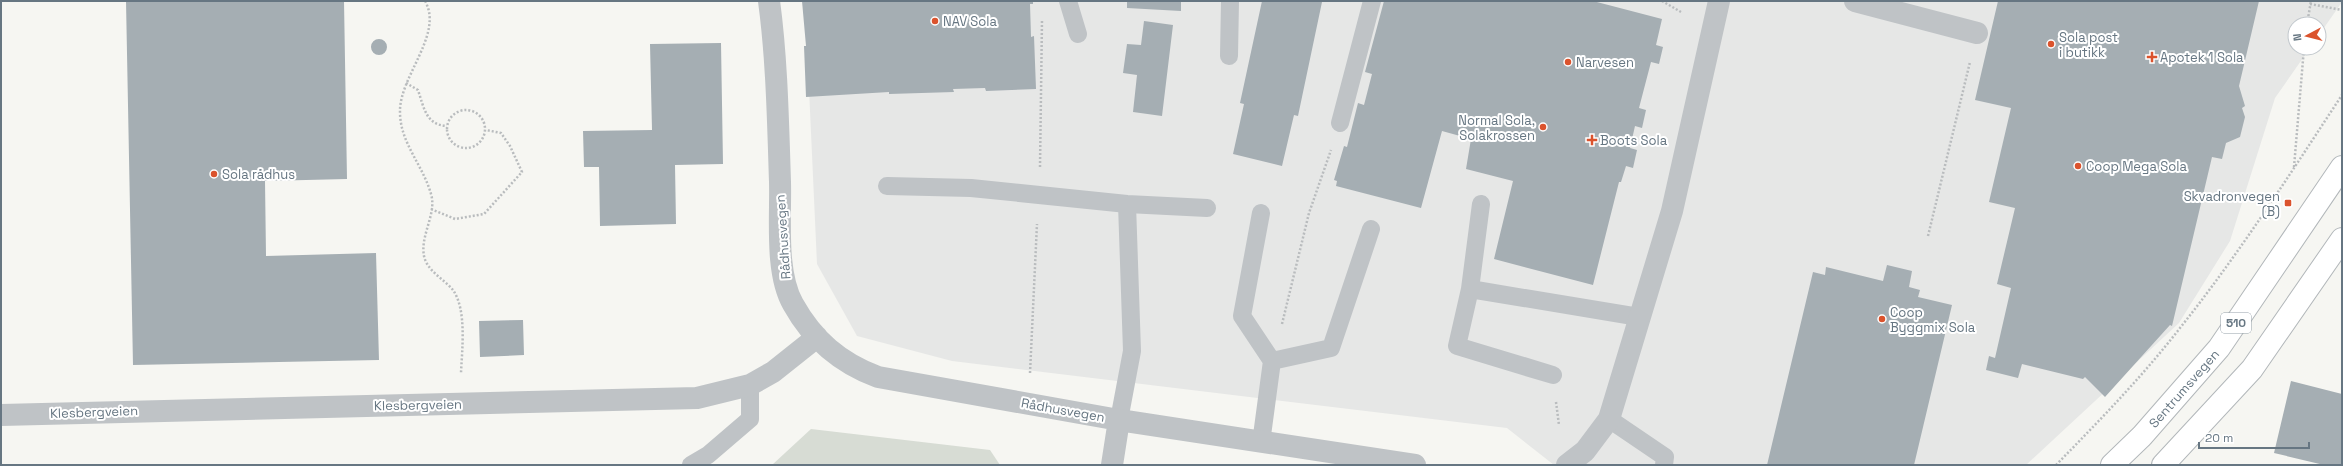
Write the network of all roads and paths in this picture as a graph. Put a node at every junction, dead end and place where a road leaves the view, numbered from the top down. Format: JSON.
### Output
{"nodes":[{"id":1,"x":425,"y":1,"type":"edge"},
{"id":2,"x":769,"y":1,"type":"edge"},
{"id":3,"x":1068,"y":1,"type":"edge"},
{"id":4,"x":1230,"y":1,"type":"edge"},
{"id":5,"x":1372,"y":1,"type":"edge"},
{"id":6,"x":1662,"y":1,"type":"edge"},
{"id":7,"x":1719,"y":1,"type":"edge"},
{"id":8,"x":1855,"y":1,"type":"edge"},
{"id":9,"x":2310,"y":2,"type":"edge"},
{"id":10,"x":2342,"y":10,"type":"edge"},
{"id":11,"x":1681,"y":12,"type":"dead end"},
{"id":12,"x":2308,"y":16,"type":"edge"},
{"id":13,"x":1977,"y":33,"type":"joint"},
{"id":14,"x":1078,"y":34,"type":"dead end"},
{"id":15,"x":1229,"y":56,"type":"dead end"},
{"id":16,"x":2303,"y":56,"type":"edge"},
{"id":17,"x":406,"y":83,"type":"junction"},
{"id":18,"x":2342,"y":95,"type":"edge"},
{"id":19,"x":1340,"y":122,"type":"joint"},
{"id":20,"x":447,"y":126,"type":"junction"},
{"id":21,"x":486,"y":130,"type":"junction"},
{"id":22,"x":2294,"y":167,"type":"junction"},
{"id":23,"x":2342,"y":167,"type":"edge"},
{"id":24,"x":886,"y":186,"type":"dead end"},
{"id":25,"x":1127,"y":204,"type":"junction"},
{"id":26,"x":1481,"y":204,"type":"dead end"},
{"id":27,"x":1207,"y":208,"type":"dead end"},
{"id":28,"x":431,"y":209,"type":"junction"},
{"id":29,"x":1261,"y":212,"type":"dead end"},
{"id":30,"x":1371,"y":229,"type":"dead end"},
{"id":31,"x":1928,"y":236,"type":"dead end"},
{"id":32,"x":2342,"y":239,"type":"edge"},
{"id":33,"x":1470,"y":290,"type":"junction"},
{"id":34,"x":1639,"y":317,"type":"junction"},
{"id":35,"x":817,"y":337,"type":"junction"},
{"id":36,"x":1272,"y":362,"type":"junction"},
{"id":37,"x":461,"y":376,"type":"dead end"},
{"id":38,"x":1553,"y":376,"type":"dead end"},
{"id":39,"x":750,"y":385,"type":"junction"},
{"id":40,"x":1,"y":415,"type":"edge"},
{"id":41,"x":1609,"y":419,"type":"junction"},
{"id":42,"x":1119,"y":420,"type":"junction"},
{"id":43,"x":1261,"y":442,"type":"junction"},
{"id":44,"x":690,"y":465,"type":"edge"},
{"id":45,"x":1112,"y":465,"type":"edge"},
{"id":46,"x":1415,"y":465,"type":"edge"},
{"id":47,"x":1567,"y":465,"type":"edge"},
{"id":48,"x":1664,"y":465,"type":"edge"},
{"id":49,"x":2056,"y":465,"type":"edge"},
{"id":50,"x":2112,"y":465,"type":"edge"},
{"id":51,"x":2163,"y":465,"type":"edge"}],
"edges":[{"from":1,"to":17,"type":"path"},
{"from":2,"to":35,"type":"street","name":"Rådhusvegen"},
{"from":3,"to":14,"type":"lane"},
{"from":4,"to":15,"type":"lane"},
{"from":5,"to":19,"type":"lane"},
{"from":6,"to":11,"type":"path"},
{"from":7,"to":34,"type":"street"},
{"from":8,"to":13,"type":"street"},
{"from":9,"to":10,"type":"path"},
{"from":9,"to":12,"type":"path"},
{"from":13,"to":31,"type":"path"},
{"from":16,"to":22,"type":"path"},
{"from":17,"to":20,"type":"path"},
{"from":17,"to":28,"type":"path"},
{"from":18,"to":22,"type":"path"},
{"from":19,"to":36,"type":"path"},
{"from":20,"to":21,"type":"path"},
{"from":20,"to":21,"type":"path"},
{"from":21,"to":28,"type":"path"},
{"from":22,"to":49,"type":"path"},
{"from":23,"to":50,"type":"main road","name":"Sentrumsvegen","number":"510"},
{"from":24,"to":25,"type":"lane"},
{"from":25,"to":27,"type":"lane"},
{"from":25,"to":42,"type":"lane"},
{"from":26,"to":33,"type":"lane"},
{"from":28,"to":37,"type":"path"},
{"from":29,"to":36,"type":"lane"},
{"from":30,"to":36,"type":"lane"},
{"from":32,"to":51,"type":"main road"},
{"from":33,"to":34,"type":"lane"},
{"from":33,"to":38,"type":"lane"},
{"from":34,"to":41,"type":"street"},
{"from":35,"to":39,"type":"street","name":"Klesbergveien"},
{"from":35,"to":42,"type":"street","name":"Rådhusvegen"},
{"from":36,"to":43,"type":"lane"},
{"from":39,"to":40,"type":"street","name":"Klesbergveien"},
{"from":39,"to":44,"type":"lane"},
{"from":41,"to":47,"type":"street"},
{"from":41,"to":48,"type":"lane"},
{"from":42,"to":43,"type":"street","name":"Rådhusvegen"},
{"from":42,"to":45,"type":"street","name":"Rådhusvegen"},
{"from":43,"to":46,"type":"street","name":"Rådhusvegen"}]}
